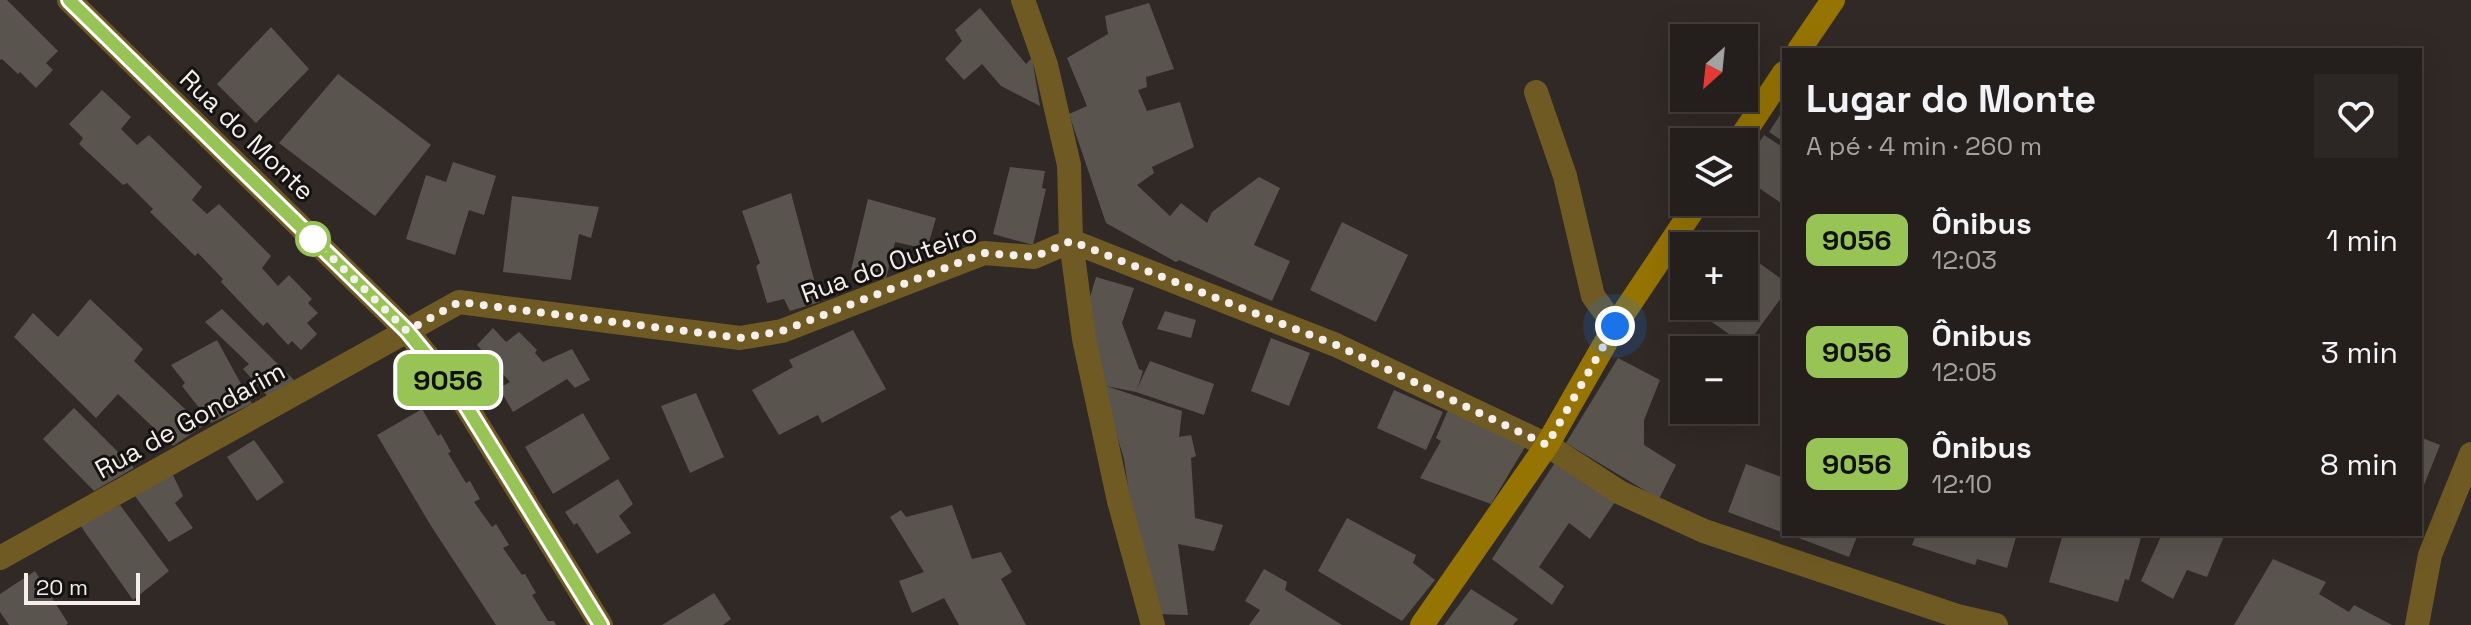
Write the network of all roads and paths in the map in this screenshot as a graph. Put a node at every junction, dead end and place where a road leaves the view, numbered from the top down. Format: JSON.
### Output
{"nodes":[{"id":1,"x":69,"y":0,"type":"edge"},
{"id":2,"x":1023,"y":0,"type":"edge"},
{"id":3,"x":1833,"y":0,"type":"edge"},
{"id":4,"x":1800,"y":48,"type":"edge"},
{"id":5,"x":1782,"y":76,"type":"edge"},
{"id":6,"x":1536,"y":92,"type":"dead end"},
{"id":7,"x":1747,"y":128,"type":"edge"},
{"id":8,"x":1689,"y":216,"type":"edge"},
{"id":9,"x":1071,"y":241,"type":"junction"},
{"id":10,"x":1615,"y":326,"type":"junction"},
{"id":11,"x":407,"y":331,"type":"junction"},
{"id":12,"x":1547,"y":445,"type":"junction"},
{"id":13,"x":2471,"y":454,"type":"edge"},
{"id":14,"x":0,"y":558,"type":"edge"},
{"id":15,"x":601,"y":625,"type":"edge"},
{"id":16,"x":1153,"y":625,"type":"edge"},
{"id":17,"x":1422,"y":625,"type":"edge"},
{"id":18,"x":1996,"y":625,"type":"edge"},
{"id":19,"x":2417,"y":625,"type":"edge"}],
"edges":[{"from":1,"to":11,"type":"street","name":"Rua do Monte"},
{"from":2,"to":9,"type":"street"},
{"from":3,"to":4,"type":"main road"},
{"from":5,"to":7,"type":"main road"},
{"from":6,"to":10,"type":"street"},
{"from":8,"to":10,"type":"main road"},
{"from":9,"to":11,"type":"street","name":"Rua do Outeiro"},
{"from":9,"to":12,"type":"street"},
{"from":9,"to":16,"type":"street"},
{"from":10,"to":12,"type":"main road"},
{"from":11,"to":14,"type":"street","name":"Rua de Gondarim"},
{"from":11,"to":15,"type":"street","name":"Rua do Monte"},
{"from":12,"to":17,"type":"main road"},
{"from":12,"to":18,"type":"street"},
{"from":13,"to":19,"type":"street"}]}
